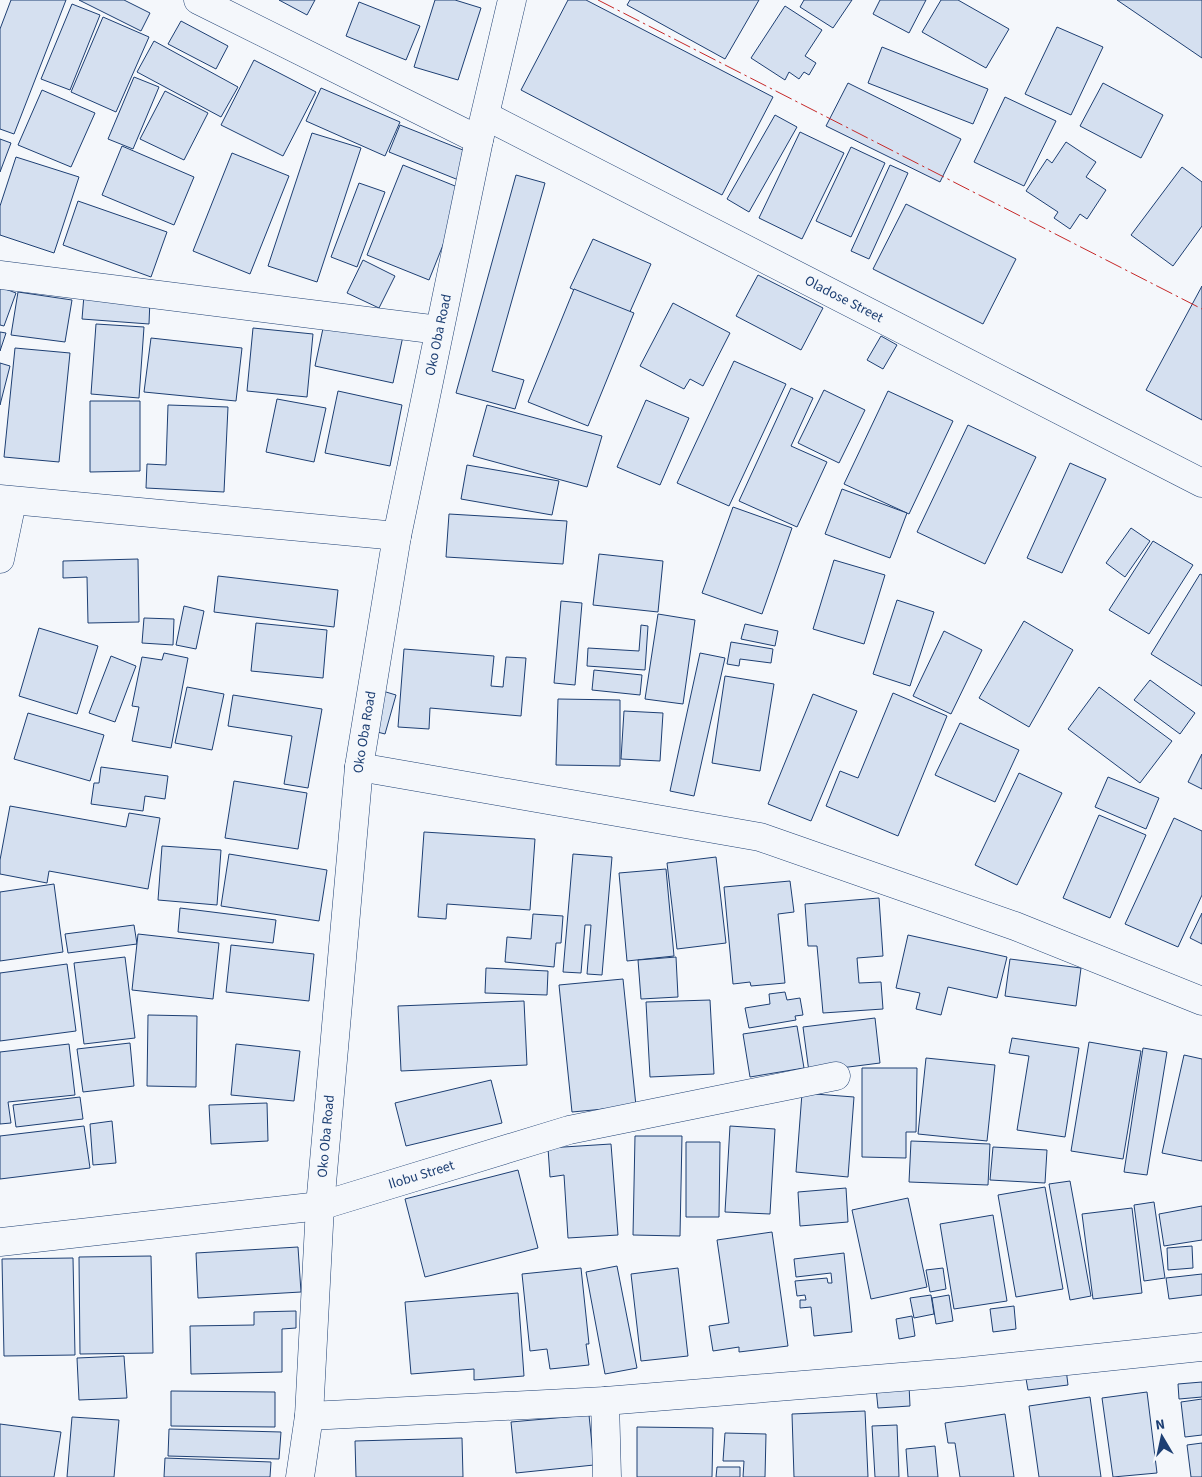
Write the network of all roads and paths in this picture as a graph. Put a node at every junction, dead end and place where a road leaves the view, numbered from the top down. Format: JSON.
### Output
{"nodes":[{"id":1,"x":198,"y":0,"type":"edge"},
{"id":2,"x":512,"y":0,"type":"edge"},
{"id":3,"x":482,"y":128,"type":"junction"},
{"id":4,"x":0,"y":275,"type":"edge"},
{"id":5,"x":439,"y":330,"type":"junction"},
{"id":6,"x":1202,"y":483,"type":"edge"},
{"id":7,"x":6,"y":500,"type":"edge"},
{"id":8,"x":397,"y":536,"type":"junction"},
{"id":9,"x":0,"y":559,"type":"edge"},
{"id":10,"x":359,"y":767,"type":"junction"},
{"id":11,"x":1202,"y":1001,"type":"edge"},
{"id":12,"x":836,"y":1076,"type":"dead end"},
{"id":13,"x":320,"y":1206,"type":"junction"},
{"id":14,"x":0,"y":1242,"type":"edge"},
{"id":15,"x":1202,"y":1347,"type":"edge"},
{"id":16,"x":605,"y":1401,"type":"junction"},
{"id":17,"x":309,"y":1416,"type":"junction"},
{"id":18,"x":300,"y":1477,"type":"edge"},
{"id":19,"x":607,"y":1477,"type":"edge"}],
"edges":[{"from":1,"to":3,"type":"street","name":"Oladose Street"},
{"from":2,"to":3,"type":"street","name":"Oko Oba Road"},
{"from":3,"to":5,"type":"street","name":"Oko Oba Road"},
{"from":3,"to":6,"type":"street","name":"Oladose Street"},
{"from":4,"to":5,"type":"street"},
{"from":5,"to":8,"type":"street","name":"Oko Oba Road"},
{"from":7,"to":8,"type":"street"},
{"from":7,"to":9,"type":"street"},
{"from":8,"to":10,"type":"street","name":"Oko Oba Road"},
{"from":10,"to":11,"type":"street"},
{"from":10,"to":13,"type":"street","name":"Oko Oba Road"},
{"from":12,"to":13,"type":"street","name":"Ilobu Street"},
{"from":13,"to":14,"type":"street","name":"Ilobu Street"},
{"from":13,"to":17,"type":"street","name":"Oko Oba Road"},
{"from":15,"to":16,"type":"street"},
{"from":16,"to":17,"type":"street"},
{"from":16,"to":19,"type":"street"},
{"from":17,"to":18,"type":"street","name":"Oko Oba Road"}]}
